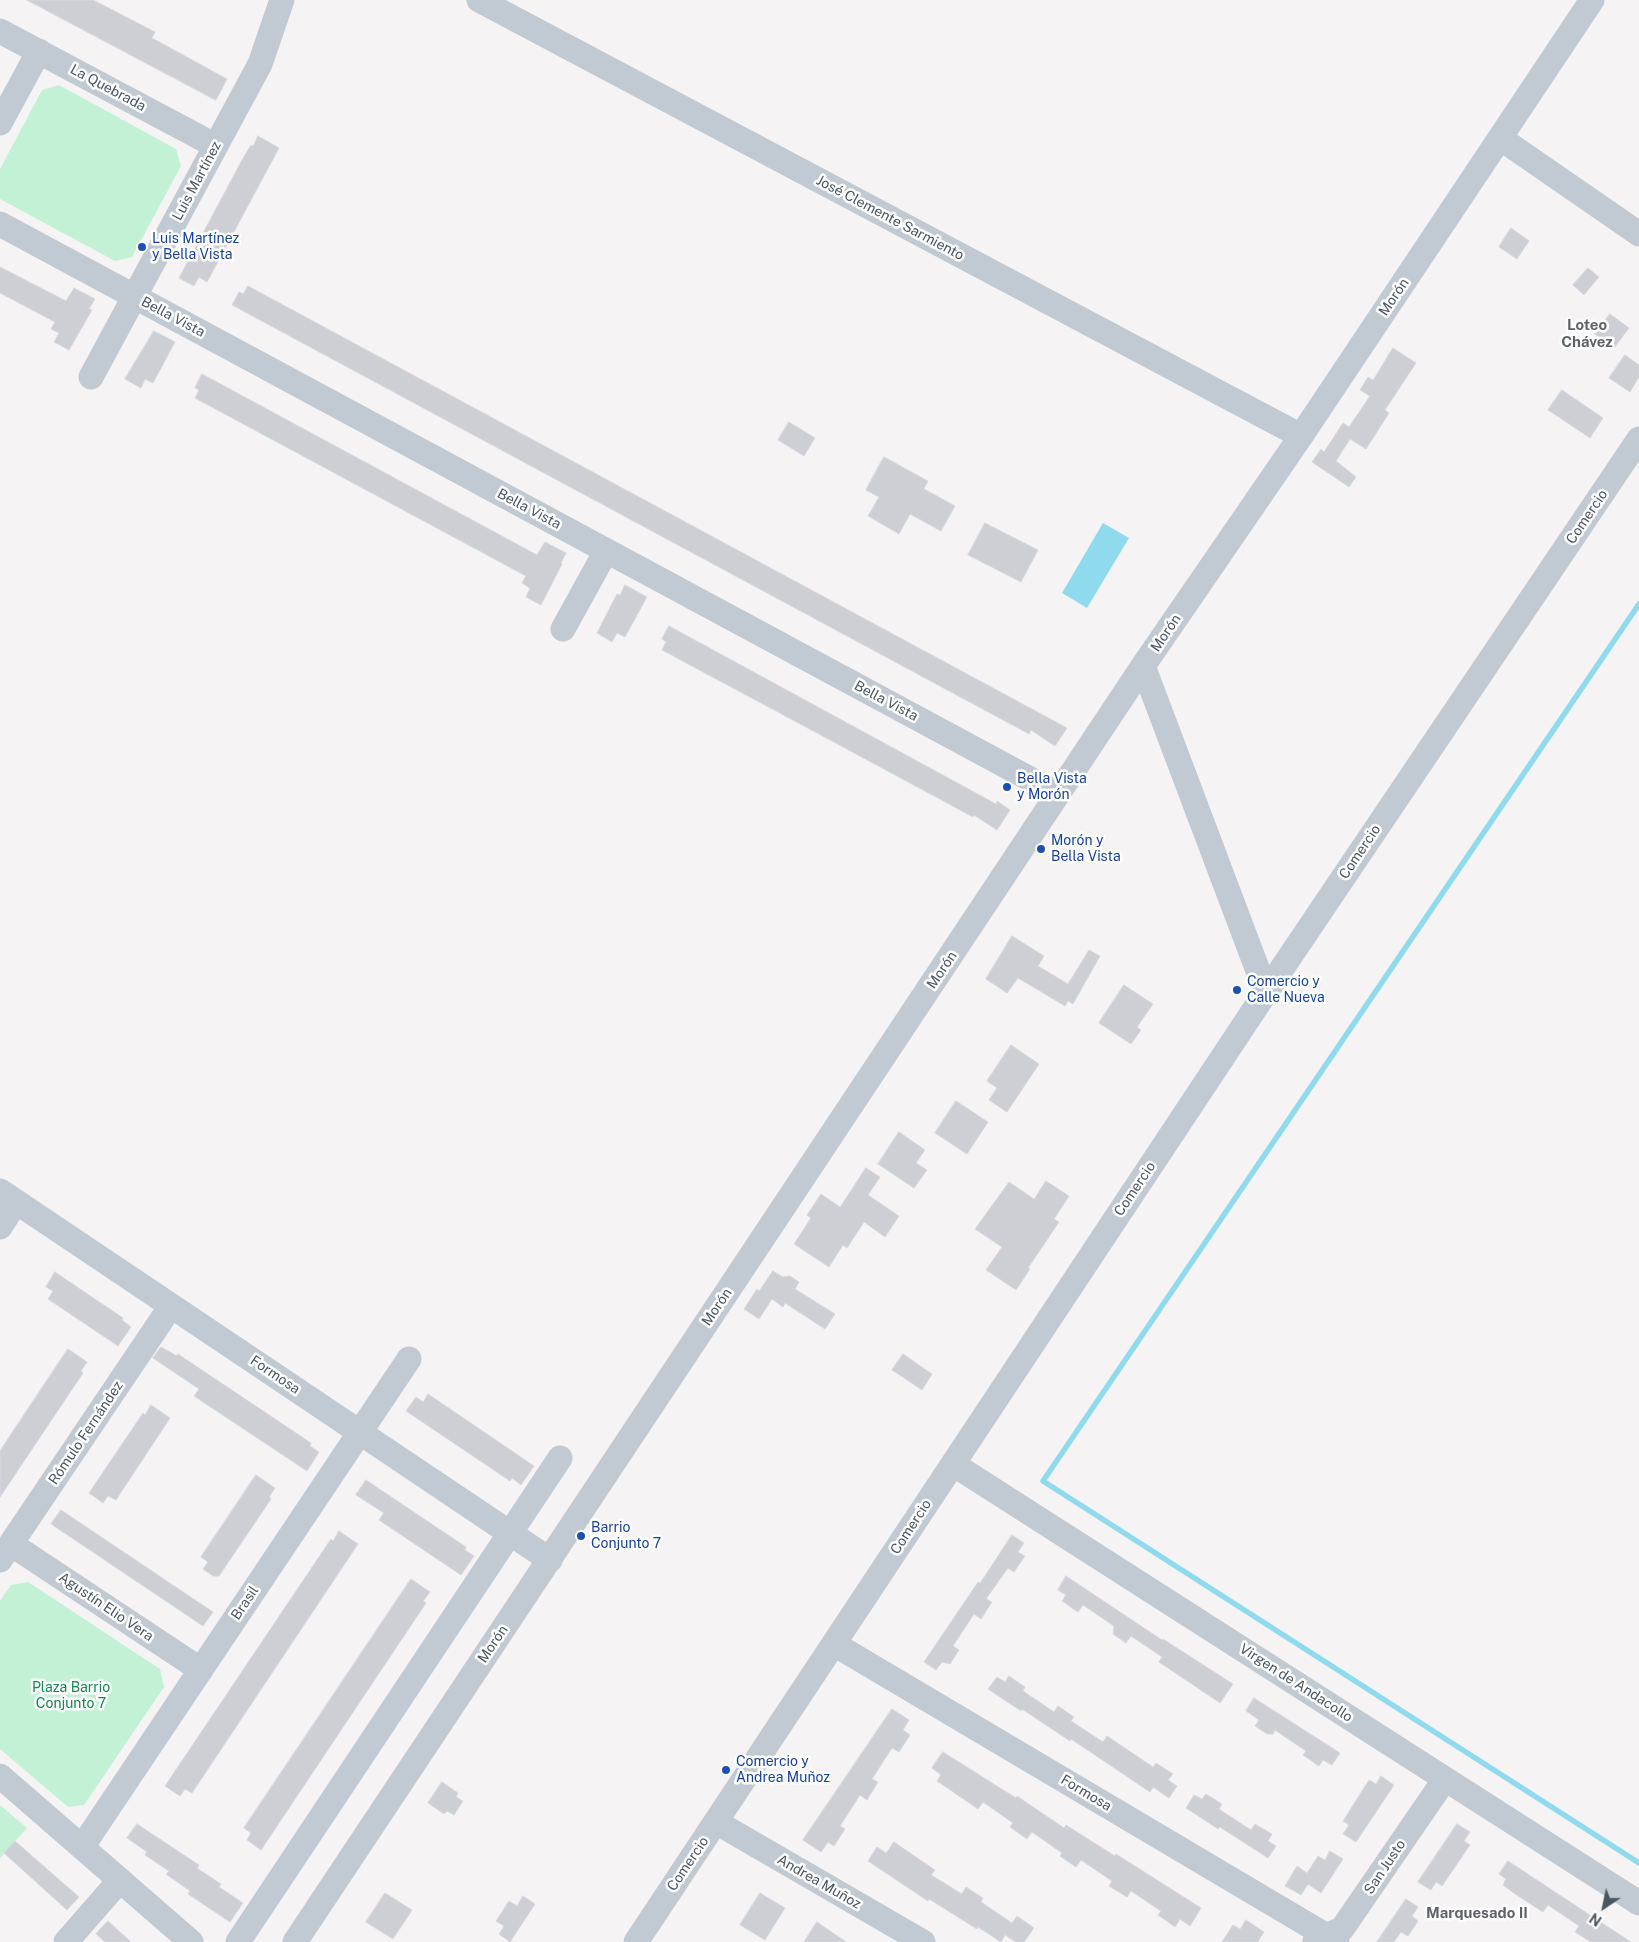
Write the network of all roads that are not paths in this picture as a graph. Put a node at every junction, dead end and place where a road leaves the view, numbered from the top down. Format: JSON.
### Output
{"nodes":[{"id":1,"x":282,"y":0,"type":"edge"},
{"id":2,"x":479,"y":0,"type":"edge"},
{"id":3,"x":1592,"y":0,"type":"edge"},
{"id":4,"x":0,"y":30,"type":"edge"},
{"id":5,"x":39,"y":51,"type":"junction"},
{"id":6,"x":0,"y":123,"type":"edge"},
{"id":7,"x":1500,"y":138,"type":"junction"},
{"id":8,"x":216,"y":146,"type":"junction"},
{"id":9,"x":0,"y":224,"type":"edge"},
{"id":10,"x":1639,"y":234,"type":"edge"},
{"id":11,"x":135,"y":296,"type":"junction"},
{"id":12,"x":91,"y":377,"type":"dead end"},
{"id":13,"x":1301,"y":436,"type":"junction"},
{"id":14,"x":1639,"y":440,"type":"edge"},
{"id":15,"x":606,"y":551,"type":"junction"},
{"id":16,"x":563,"y":629,"type":"dead end"},
{"id":17,"x":1143,"y":666,"type":"junction"},
{"id":18,"x":1058,"y":794,"type":"junction"},
{"id":19,"x":1266,"y":992,"type":"junction"},
{"id":20,"x":8,"y":1197,"type":"edge"},
{"id":21,"x":0,"y":1226,"type":"edge"},
{"id":22,"x":172,"y":1306,"type":"junction"},
{"id":23,"x":409,"y":1359,"type":"dead end"},
{"id":24,"x":360,"y":1432,"type":"junction"},
{"id":25,"x":560,"y":1458,"type":"dead end"},
{"id":26,"x":953,"y":1464,"type":"junction"},
{"id":27,"x":510,"y":1533,"type":"junction"},
{"id":28,"x":5,"y":1552,"type":"edge"},
{"id":29,"x":550,"y":1560,"type":"junction"},
{"id":30,"x":834,"y":1644,"type":"junction"},
{"id":31,"x":200,"y":1670,"type":"junction"},
{"id":32,"x":0,"y":1776,"type":"edge"},
{"id":33,"x":1445,"y":1779,"type":"junction"},
{"id":34,"x":716,"y":1822,"type":"junction"},
{"id":35,"x":82,"y":1847,"type":"junction"},
{"id":36,"x":120,"y":1880,"type":"junction"},
{"id":37,"x":1639,"y":1903,"type":"edge"},
{"id":38,"x":1326,"y":1940,"type":"edge"},
{"id":39,"x":66,"y":1942,"type":"edge"},
{"id":40,"x":191,"y":1942,"type":"edge"},
{"id":41,"x":238,"y":1942,"type":"edge"},
{"id":42,"x":295,"y":1942,"type":"edge"},
{"id":43,"x":636,"y":1942,"type":"edge"},
{"id":44,"x":923,"y":1942,"type":"edge"}],
"edges":[{"from":1,"to":8,"type":"street","name":"Luis Martínez"},
{"from":2,"to":13,"type":"street","name":"José Clemente Sarmiento"},
{"from":3,"to":7,"type":"street","name":"Morón"},
{"from":4,"to":5,"type":"street","name":"La Quebrada"},
{"from":5,"to":6,"type":"street"},
{"from":5,"to":8,"type":"street","name":"La Quebrada"},
{"from":7,"to":10,"type":"street"},
{"from":7,"to":13,"type":"street","name":"Morón"},
{"from":8,"to":11,"type":"street","name":"Luis Martínez"},
{"from":9,"to":11,"type":"street","name":"Bella Vista"},
{"from":11,"to":12,"type":"street","name":"Luis Martínez"},
{"from":11,"to":15,"type":"street","name":"Bella Vista"},
{"from":13,"to":17,"type":"street","name":"Morón"},
{"from":14,"to":19,"type":"street","name":"Comercio"},
{"from":15,"to":16,"type":"street"},
{"from":15,"to":18,"type":"street","name":"Bella Vista"},
{"from":17,"to":18,"type":"street","name":"Morón"},
{"from":17,"to":19,"type":"street"},
{"from":18,"to":29,"type":"street","name":"Morón"},
{"from":19,"to":26,"type":"street","name":"Comercio"},
{"from":20,"to":21,"type":"street"},
{"from":20,"to":22,"type":"street","name":"Formosa"},
{"from":22,"to":24,"type":"street","name":"Formosa"},
{"from":22,"to":28,"type":"street","name":"Rómulo Fernández"},
{"from":23,"to":24,"type":"street","name":"Brasil"},
{"from":24,"to":27,"type":"street","name":"Formosa"},
{"from":24,"to":31,"type":"street","name":"Brasil"},
{"from":25,"to":27,"type":"street"},
{"from":26,"to":30,"type":"street","name":"Comercio"},
{"from":26,"to":33,"type":"street","name":"Virgen de Andacollo"},
{"from":27,"to":29,"type":"street","name":"Formosa"},
{"from":27,"to":41,"type":"street"},
{"from":28,"to":31,"type":"street","name":"Agustín Elio Vera"},
{"from":29,"to":42,"type":"street","name":"Morón"},
{"from":30,"to":34,"type":"street","name":"Comercio"},
{"from":30,"to":38,"type":"street","name":"Formosa"},
{"from":31,"to":35,"type":"street","name":"Brasil"},
{"from":32,"to":35,"type":"street"},
{"from":33,"to":37,"type":"street","name":"Virgen de Andacollo"},
{"from":33,"to":38,"type":"street","name":"San Justo"},
{"from":34,"to":43,"type":"street","name":"Comercio"},
{"from":34,"to":44,"type":"street","name":"Andrea Muñoz"},
{"from":35,"to":36,"type":"street"},
{"from":36,"to":39,"type":"street"},
{"from":36,"to":40,"type":"street"}]}
